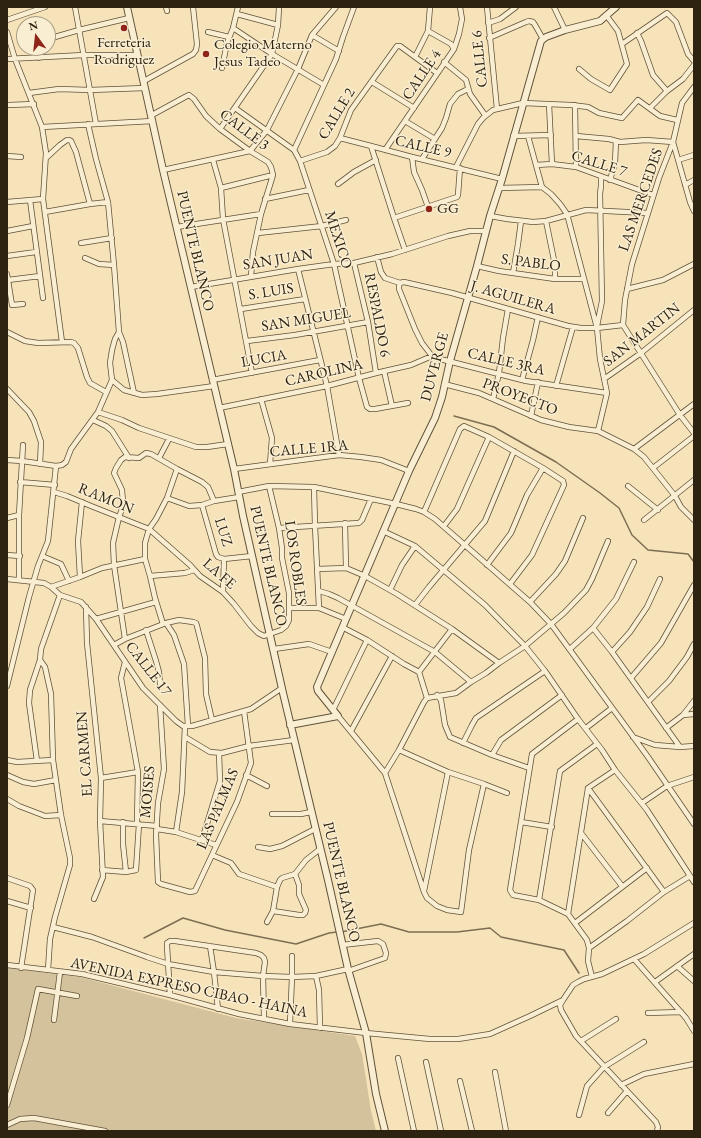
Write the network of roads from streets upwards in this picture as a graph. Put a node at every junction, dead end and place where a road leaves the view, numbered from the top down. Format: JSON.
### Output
{"nodes":[{"id":1,"x":45,"y":7,"type":"edge"},
{"id":2,"x":75,"y":7,"type":"edge"},
{"id":3,"x":127,"y":7,"type":"edge"},
{"id":4,"x":193,"y":7,"type":"edge"},
{"id":5,"x":238,"y":7,"type":"edge"},
{"id":6,"x":280,"y":7,"type":"edge"},
{"id":7,"x":336,"y":7,"type":"edge"},
{"id":8,"x":354,"y":7,"type":"edge"},
{"id":9,"x":430,"y":7,"type":"edge"},
{"id":10,"x":460,"y":7,"type":"edge"},
{"id":11,"x":486,"y":7,"type":"edge"},
{"id":12,"x":516,"y":7,"type":"edge"},
{"id":13,"x":554,"y":7,"type":"edge"},
{"id":14,"x":616,"y":7,"type":"edge"},
{"id":15,"x":29,"y":10,"type":"edge"},
{"id":16,"x":237,"y":14,"type":"junction"},
{"id":17,"x":606,"y":15,"type":"junction"},
{"id":18,"x":129,"y":18,"type":"junction"},
{"id":19,"x":7,"y":20,"type":"edge"},
{"id":20,"x":488,"y":23,"type":"junction"},
{"id":21,"x":278,"y":25,"type":"junction"},
{"id":22,"x":233,"y":28,"type":"junction"},
{"id":23,"x":79,"y":30,"type":"junction"},
{"id":24,"x":565,"y":30,"type":"junction"},
{"id":25,"x":428,"y":31,"type":"junction"},
{"id":26,"x":7,"y":32,"type":"edge"},
{"id":27,"x":208,"y":32,"type":"dead end"},
{"id":28,"x":637,"y":33,"type":"junction"},
{"id":29,"x":312,"y":36,"type":"junction"},
{"id":30,"x":56,"y":37,"type":"edge"},
{"id":31,"x":229,"y":37,"type":"junction"},
{"id":32,"x":489,"y":38,"type":"junction"},
{"id":33,"x":543,"y":39,"type":"junction"},
{"id":34,"x":622,"y":44,"type":"junction"},
{"id":35,"x":454,"y":49,"type":"junction"},
{"id":36,"x":339,"y":51,"type":"junction"},
{"id":37,"x":272,"y":54,"type":"junction"},
{"id":38,"x":84,"y":55,"type":"junction"},
{"id":39,"x":138,"y":55,"type":"junction"},
{"id":40,"x":415,"y":57,"type":"junction"},
{"id":41,"x":40,"y":58,"type":"joint"},
{"id":42,"x":7,"y":59,"type":"edge"},
{"id":43,"x":15,"y":59,"type":"junction"},
{"id":44,"x":694,"y":61,"type":"edge"},
{"id":45,"x":444,"y":62,"type":"junction"},
{"id":46,"x":694,"y":65,"type":"edge"},
{"id":47,"x":222,"y":68,"type":"dead end"},
{"id":48,"x":298,"y":69,"type":"junction"},
{"id":49,"x":579,"y":69,"type":"dead end"},
{"id":50,"x":438,"y":73,"type":"junction"},
{"id":51,"x":372,"y":82,"type":"junction"},
{"id":52,"x":145,"y":84,"type":"junction"},
{"id":53,"x":324,"y":85,"type":"junction"},
{"id":54,"x":694,"y":87,"type":"edge"},
{"id":55,"x":468,"y":89,"type":"junction"},
{"id":56,"x":90,"y":90,"type":"junction"},
{"id":57,"x":667,"y":91,"type":"junction"},
{"id":58,"x":29,"y":93,"type":"junction"},
{"id":59,"x":34,"y":104,"type":"junction"},
{"id":60,"x":523,"y":104,"type":"junction"},
{"id":61,"x":549,"y":104,"type":"junction"},
{"id":62,"x":9,"y":105,"type":"dead end"},
{"id":63,"x":575,"y":105,"type":"junction"},
{"id":64,"x":235,"y":108,"type":"junction"},
{"id":65,"x":414,"y":108,"type":"junction"},
{"id":66,"x":650,"y":108,"type":"junction"},
{"id":67,"x":495,"y":110,"type":"junction"},
{"id":68,"x":486,"y":115,"type":"junction"},
{"id":69,"x":152,"y":118,"type":"junction"},
{"id":70,"x":677,"y":120,"type":"junction"},
{"id":71,"x":405,"y":121,"type":"junction"},
{"id":72,"x":88,"y":124,"type":"junction"},
{"id":73,"x":96,"y":124,"type":"junction"},
{"id":74,"x":42,"y":127,"type":"junction"},
{"id":75,"x":220,"y":129,"type":"junction"},
{"id":76,"x":267,"y":130,"type":"junction"},
{"id":77,"x":551,"y":135,"type":"junction"},
{"id":78,"x":513,"y":136,"type":"junction"},
{"id":79,"x":528,"y":136,"type":"junction"},
{"id":80,"x":576,"y":136,"type":"junction"},
{"id":81,"x":340,"y":138,"type":"junction"},
{"id":82,"x":435,"y":139,"type":"junction"},
{"id":83,"x":616,"y":141,"type":"junction"},
{"id":84,"x":673,"y":142,"type":"junction"},
{"id":85,"x":371,"y":146,"type":"junction"},
{"id":86,"x":294,"y":150,"type":"junction"},
{"id":87,"x":385,"y":150,"type":"junction"},
{"id":88,"x":250,"y":151,"type":"junction"},
{"id":89,"x":694,"y":155,"type":"edge"},
{"id":90,"x":7,"y":156,"type":"edge"},
{"id":91,"x":21,"y":157,"type":"dead end"},
{"id":92,"x":412,"y":157,"type":"junction"},
{"id":93,"x":46,"y":158,"type":"junction"},
{"id":94,"x":422,"y":159,"type":"junction"},
{"id":95,"x":213,"y":160,"type":"junction"},
{"id":96,"x":376,"y":160,"type":"junction"},
{"id":97,"x":678,"y":160,"type":"junction"},
{"id":98,"x":300,"y":161,"type":"junction"},
{"id":99,"x":536,"y":164,"type":"junction"},
{"id":100,"x":552,"y":164,"type":"junction"},
{"id":101,"x":576,"y":167,"type":"junction"},
{"id":102,"x":458,"y":168,"type":"junction"},
{"id":103,"x":163,"y":170,"type":"junction"},
{"id":104,"x":273,"y":175,"type":"junction"},
{"id":105,"x":602,"y":176,"type":"junction"},
{"id":106,"x":502,"y":179,"type":"junction"},
{"id":107,"x":610,"y":180,"type":"junction"},
{"id":108,"x":694,"y":180,"type":"edge"},
{"id":109,"x":338,"y":184,"type":"dead end"},
{"id":110,"x":685,"y":185,"type":"junction"},
{"id":111,"x":221,"y":188,"type":"junction"},
{"id":112,"x":499,"y":188,"type":"junction"},
{"id":113,"x":542,"y":188,"type":"junction"},
{"id":114,"x":309,"y":190,"type":"junction"},
{"id":115,"x":653,"y":195,"type":"junction"},
{"id":116,"x":43,"y":199,"type":"junction"},
{"id":117,"x":265,"y":199,"type":"junction"},
{"id":118,"x":30,"y":200,"type":"junction"},
{"id":119,"x":7,"y":202,"type":"edge"},
{"id":120,"x":108,"y":202,"type":"junction"},
{"id":121,"x":90,"y":204,"type":"junction"},
{"id":122,"x":428,"y":206,"type":"junction"},
{"id":123,"x":600,"y":211,"type":"junction"},
{"id":124,"x":694,"y":211,"type":"edge"},
{"id":125,"x":45,"y":212,"type":"junction"},
{"id":126,"x":647,"y":213,"type":"junction"},
{"id":127,"x":261,"y":214,"type":"junction"},
{"id":128,"x":567,"y":214,"type":"junction"},
{"id":129,"x":490,"y":216,"type":"junction"},
{"id":130,"x":394,"y":218,"type":"junction"},
{"id":131,"x":223,"y":219,"type":"junction"},
{"id":132,"x":346,"y":220,"type":"dead end"},
{"id":133,"x":521,"y":221,"type":"junction"},
{"id":134,"x":546,"y":221,"type":"junction"},
{"id":135,"x":33,"y":226,"type":"junction"},
{"id":136,"x":322,"y":226,"type":"junction"},
{"id":137,"x":177,"y":227,"type":"junction"},
{"id":138,"x":7,"y":231,"type":"edge"},
{"id":139,"x":486,"y":231,"type":"junction"},
{"id":140,"x":258,"y":233,"type":"junction"},
{"id":141,"x":112,"y":238,"type":"junction"},
{"id":142,"x":81,"y":243,"type":"dead end"},
{"id":143,"x":405,"y":250,"type":"junction"},
{"id":144,"x":36,"y":252,"type":"junction"},
{"id":145,"x":7,"y":256,"type":"edge"},
{"id":146,"x":377,"y":257,"type":"junction"},
{"id":147,"x":85,"y":258,"type":"dead end"},
{"id":148,"x":354,"y":263,"type":"junction"},
{"id":149,"x":334,"y":264,"type":"junction"},
{"id":150,"x":694,"y":264,"type":"edge"},
{"id":151,"x":114,"y":265,"type":"junction"},
{"id":152,"x":477,"y":266,"type":"junction"},
{"id":153,"x":298,"y":269,"type":"junction"},
{"id":154,"x":513,"y":273,"type":"junction"},
{"id":155,"x":7,"y":274,"type":"edge"},
{"id":156,"x":40,"y":276,"type":"junction"},
{"id":157,"x":251,"y":276,"type":"junction"},
{"id":158,"x":555,"y":279,"type":"junction"},
{"id":159,"x":583,"y":279,"type":"junction"},
{"id":160,"x":8,"y":280,"type":"edge"},
{"id":161,"x":235,"y":280,"type":"junction"},
{"id":162,"x":400,"y":284,"type":"junction"},
{"id":163,"x":190,"y":287,"type":"junction"},
{"id":164,"x":627,"y":289,"type":"junction"},
{"id":165,"x":43,"y":298,"type":"dead end"},
{"id":166,"x":468,"y":298,"type":"junction"},
{"id":167,"x":305,"y":299,"type":"junction"},
{"id":168,"x":23,"y":304,"type":"dead end"},
{"id":169,"x":508,"y":309,"type":"junction"},
{"id":170,"x":241,"y":310,"type":"junction"},
{"id":171,"x":694,"y":310,"type":"edge"},
{"id":172,"x":538,"y":317,"type":"junction"},
{"id":173,"x":368,"y":322,"type":"junction"},
{"id":174,"x":623,"y":324,"type":"junction"},
{"id":175,"x":348,"y":326,"type":"junction"},
{"id":176,"x":573,"y":327,"type":"junction"},
{"id":177,"x":597,"y":328,"type":"junction"},
{"id":178,"x":313,"y":331,"type":"junction"},
{"id":179,"x":7,"y":332,"type":"edge"},
{"id":180,"x":119,"y":332,"type":"junction"},
{"id":181,"x":247,"y":340,"type":"junction"},
{"id":182,"x":62,"y":342,"type":"junction"},
{"id":183,"x":641,"y":353,"type":"junction"},
{"id":184,"x":432,"y":356,"type":"junction"},
{"id":185,"x":320,"y":360,"type":"junction"},
{"id":186,"x":450,"y":361,"type":"junction"},
{"id":187,"x":252,"y":372,"type":"junction"},
{"id":188,"x":384,"y":372,"type":"junction"},
{"id":189,"x":376,"y":373,"type":"junction"},
{"id":190,"x":499,"y":373,"type":"junction"},
{"id":191,"x":359,"y":378,"type":"junction"},
{"id":192,"x":604,"y":379,"type":"junction"},
{"id":193,"x":112,"y":380,"type":"junction"},
{"id":194,"x":522,"y":380,"type":"junction"},
{"id":195,"x":538,"y":382,"type":"junction"},
{"id":196,"x":213,"y":383,"type":"junction"},
{"id":197,"x":444,"y":384,"type":"junction"},
{"id":198,"x":327,"y":386,"type":"junction"},
{"id":199,"x":556,"y":386,"type":"junction"},
{"id":200,"x":7,"y":389,"type":"edge"},
{"id":201,"x":106,"y":392,"type":"junction"},
{"id":202,"x":134,"y":393,"type":"junction"},
{"id":203,"x":606,"y":393,"type":"junction"},
{"id":204,"x":261,"y":399,"type":"junction"},
{"id":205,"x":493,"y":399,"type":"junction"},
{"id":206,"x":408,"y":403,"type":"dead end"},
{"id":207,"x":694,"y":404,"type":"edge"},
{"id":208,"x":392,"y":406,"type":"junction"},
{"id":209,"x":219,"y":408,"type":"junction"},
{"id":210,"x":98,"y":412,"type":"junction"},
{"id":211,"x":680,"y":415,"type":"junction"},
{"id":212,"x":531,"y":416,"type":"junction"},
{"id":213,"x":93,"y":420,"type":"junction"},
{"id":214,"x":598,"y":431,"type":"junction"},
{"id":215,"x":694,"y":434,"type":"edge"},
{"id":216,"x":488,"y":437,"type":"junction"},
{"id":217,"x":169,"y":438,"type":"junction"},
{"id":218,"x":228,"y":444,"type":"junction"},
{"id":219,"x":23,"y":445,"type":"dead end"},
{"id":220,"x":634,"y":449,"type":"junction"},
{"id":221,"x":514,"y":451,"type":"junction"},
{"id":222,"x":339,"y":455,"type":"junction"},
{"id":223,"x":129,"y":458,"type":"junction"},
{"id":224,"x":159,"y":458,"type":"junction"},
{"id":225,"x":7,"y":460,"type":"edge"},
{"id":226,"x":22,"y":461,"type":"junction"},
{"id":227,"x":40,"y":464,"type":"junction"},
{"id":228,"x":270,"y":464,"type":"junction"},
{"id":229,"x":56,"y":466,"type":"junction"},
{"id":230,"x":543,"y":468,"type":"junction"},
{"id":231,"x":653,"y":468,"type":"junction"},
{"id":232,"x":177,"y":469,"type":"junction"},
{"id":233,"x":234,"y":469,"type":"junction"},
{"id":234,"x":409,"y":471,"type":"junction"},
{"id":235,"x":694,"y":480,"type":"edge"},
{"id":236,"x":20,"y":482,"type":"junction"},
{"id":237,"x":55,"y":485,"type":"junction"},
{"id":238,"x":269,"y":486,"type":"junction"},
{"id":239,"x":628,"y":486,"type":"dead end"},
{"id":240,"x":314,"y":487,"type":"junction"},
{"id":241,"x":54,"y":492,"type":"junction"},
{"id":242,"x":238,"y":495,"type":"junction"},
{"id":243,"x":675,"y":496,"type":"junction"},
{"id":244,"x":167,"y":498,"type":"junction"},
{"id":245,"x":371,"y":499,"type":"junction"},
{"id":246,"x":214,"y":501,"type":"junction"},
{"id":247,"x":82,"y":502,"type":"junction"},
{"id":248,"x":396,"y":504,"type":"junction"},
{"id":249,"x":202,"y":505,"type":"junction"},
{"id":250,"x":658,"y":510,"type":"junction"},
{"id":251,"x":424,"y":512,"type":"junction"},
{"id":252,"x":19,"y":516,"type":"junction"},
{"id":253,"x":119,"y":517,"type":"junction"},
{"id":254,"x":7,"y":518,"type":"edge"},
{"id":255,"x":583,"y":518,"type":"dead end"},
{"id":256,"x":644,"y":520,"type":"dead end"},
{"id":257,"x":694,"y":520,"type":"edge"},
{"id":258,"x":345,"y":523,"type":"junction"},
{"id":259,"x":315,"y":526,"type":"junction"},
{"id":260,"x":444,"y":526,"type":"junction"},
{"id":261,"x":279,"y":528,"type":"junction"},
{"id":262,"x":149,"y":529,"type":"junction"},
{"id":263,"x":383,"y":532,"type":"junction"},
{"id":264,"x":608,"y":541,"type":"dead end"},
{"id":265,"x":464,"y":545,"type":"junction"},
{"id":266,"x":415,"y":546,"type":"junction"},
{"id":267,"x":7,"y":555,"type":"edge"},
{"id":268,"x":20,"y":556,"type":"junction"},
{"id":269,"x":42,"y":556,"type":"junction"},
{"id":270,"x":252,"y":556,"type":"junction"},
{"id":271,"x":145,"y":559,"type":"junction"},
{"id":272,"x":224,"y":559,"type":"junction"},
{"id":273,"x":634,"y":562,"type":"dead end"},
{"id":274,"x":114,"y":565,"type":"junction"},
{"id":275,"x":487,"y":565,"type":"junction"},
{"id":276,"x":317,"y":568,"type":"junction"},
{"id":277,"x":346,"y":568,"type":"junction"},
{"id":278,"x":194,"y":570,"type":"junction"},
{"id":279,"x":444,"y":571,"type":"junction"},
{"id":280,"x":150,"y":576,"type":"junction"},
{"id":281,"x":365,"y":576,"type":"junction"},
{"id":282,"x":80,"y":577,"type":"junction"},
{"id":283,"x":7,"y":579,"type":"edge"},
{"id":284,"x":660,"y":579,"type":"dead end"},
{"id":285,"x":19,"y":580,"type":"junction"},
{"id":286,"x":34,"y":581,"type":"junction"},
{"id":287,"x":69,"y":581,"type":"junction"},
{"id":288,"x":510,"y":584,"type":"junction"},
{"id":289,"x":694,"y":585,"type":"edge"},
{"id":290,"x":51,"y":587,"type":"junction"},
{"id":291,"x":390,"y":590,"type":"junction"},
{"id":292,"x":223,"y":592,"type":"junction"},
{"id":293,"x":319,"y":592,"type":"junction"},
{"id":294,"x":60,"y":595,"type":"junction"},
{"id":295,"x":156,"y":602,"type":"junction"},
{"id":296,"x":530,"y":602,"type":"junction"},
{"id":297,"x":415,"y":605,"type":"junction"},
{"id":298,"x":351,"y":606,"type":"junction"},
{"id":299,"x":86,"y":607,"type":"junction"},
{"id":300,"x":290,"y":608,"type":"junction"},
{"id":301,"x":319,"y":608,"type":"junction"},
{"id":302,"x":121,"y":612,"type":"junction"},
{"id":303,"x":96,"y":619,"type":"junction"},
{"id":304,"x":346,"y":619,"type":"junction"},
{"id":305,"x":164,"y":624,"type":"junction"},
{"id":306,"x":551,"y":624,"type":"junction"},
{"id":307,"x":342,"y":627,"type":"junction"},
{"id":308,"x":593,"y":628,"type":"junction"},
{"id":309,"x":452,"y":629,"type":"junction"},
{"id":310,"x":146,"y":630,"type":"junction"},
{"id":311,"x":270,"y":634,"type":"junction"},
{"id":312,"x":124,"y":639,"type":"junction"},
{"id":313,"x":367,"y":640,"type":"junction"},
{"id":314,"x":694,"y":644,"type":"edge"},
{"id":315,"x":114,"y":645,"type":"junction"},
{"id":316,"x":525,"y":646,"type":"junction"},
{"id":317,"x":570,"y":649,"type":"junction"},
{"id":318,"x":274,"y":650,"type":"junction"},
{"id":319,"x":332,"y":652,"type":"junction"},
{"id":320,"x":435,"y":652,"type":"junction"},
{"id":321,"x":612,"y":652,"type":"junction"},
{"id":322,"x":392,"y":656,"type":"junction"},
{"id":323,"x":40,"y":660,"type":"junction"},
{"id":324,"x":125,"y":662,"type":"junction"},
{"id":325,"x":499,"y":663,"type":"junction"},
{"id":326,"x":545,"y":671,"type":"junction"},
{"id":327,"x":420,"y":672,"type":"junction"},
{"id":328,"x":630,"y":678,"type":"junction"},
{"id":329,"x":471,"y":682,"type":"junction"},
{"id":330,"x":160,"y":684,"type":"dead end"},
{"id":331,"x":7,"y":686,"type":"edge"},
{"id":332,"x":282,"y":688,"type":"junction"},
{"id":333,"x":438,"y":695,"type":"junction"},
{"id":334,"x":562,"y":695,"type":"junction"},
{"id":335,"x":427,"y":698,"type":"junction"},
{"id":336,"x":694,"y":701,"type":"edge"},
{"id":337,"x":648,"y":702,"type":"junction"},
{"id":338,"x":160,"y":705,"type":"junction"},
{"id":339,"x":612,"y":708,"type":"junction"},
{"id":340,"x":333,"y":710,"type":"junction"},
{"id":341,"x":244,"y":711,"type":"junction"},
{"id":342,"x":694,"y":714,"type":"edge"},
{"id":343,"x":683,"y":715,"type":"junction"},
{"id":344,"x":338,"y":716,"type":"junction"},
{"id":345,"x":578,"y":719,"type":"junction"},
{"id":346,"x":212,"y":720,"type":"junction"},
{"id":347,"x":290,"y":725,"type":"junction"},
{"id":348,"x":186,"y":726,"type":"junction"},
{"id":349,"x":586,"y":728,"type":"junction"},
{"id":350,"x":666,"y":728,"type":"junction"},
{"id":351,"x":351,"y":731,"type":"junction"},
{"id":352,"x":185,"y":737,"type":"junction"},
{"id":353,"x":633,"y":737,"type":"junction"},
{"id":354,"x":294,"y":740,"type":"junction"},
{"id":355,"x":464,"y":743,"type":"junction"},
{"id":356,"x":597,"y":744,"type":"junction"},
{"id":357,"x":249,"y":746,"type":"junction"},
{"id":358,"x":694,"y":746,"type":"edge"},
{"id":359,"x":680,"y":747,"type":"junction"},
{"id":360,"x":399,"y":750,"type":"junction"},
{"id":361,"x":219,"y":753,"type":"junction"},
{"id":362,"x":492,"y":755,"type":"junction"},
{"id":363,"x":7,"y":760,"type":"edge"},
{"id":364,"x":53,"y":760,"type":"junction"},
{"id":365,"x":37,"y":761,"type":"junction"},
{"id":366,"x":529,"y":768,"type":"junction"},
{"id":367,"x":615,"y":770,"type":"junction"},
{"id":368,"x":138,"y":772,"type":"junction"},
{"id":369,"x":448,"y":772,"type":"junction"},
{"id":370,"x":385,"y":773,"type":"junction"},
{"id":371,"x":7,"y":775,"type":"edge"},
{"id":372,"x":246,"y":775,"type":"junction"},
{"id":373,"x":101,"y":778,"type":"junction"},
{"id":374,"x":694,"y":778,"type":"edge"},
{"id":375,"x":56,"y":780,"type":"junction"},
{"id":376,"x":484,"y":784,"type":"junction"},
{"id":377,"x":267,"y":786,"type":"dead end"},
{"id":378,"x":667,"y":786,"type":"junction"},
{"id":379,"x":588,"y":788,"type":"junction"},
{"id":380,"x":507,"y":793,"type":"dead end"},
{"id":381,"x":7,"y":799,"type":"edge"},
{"id":382,"x":642,"y":803,"type":"junction"},
{"id":383,"x":311,"y":812,"type":"junction"},
{"id":384,"x":272,"y":814,"type":"dead end"},
{"id":385,"x":61,"y":815,"type":"junction"},
{"id":386,"x":100,"y":821,"type":"junction"},
{"id":387,"x":123,"y":822,"type":"junction"},
{"id":388,"x":521,"y":822,"type":"junction"},
{"id":389,"x":138,"y":824,"type":"junction"},
{"id":390,"x":694,"y":824,"type":"edge"},
{"id":391,"x":157,"y":827,"type":"junction"},
{"id":392,"x":552,"y":827,"type":"junction"},
{"id":393,"x":315,"y":828,"type":"junction"},
{"id":394,"x":176,"y":832,"type":"junction"},
{"id":395,"x":581,"y":833,"type":"junction"},
{"id":396,"x":202,"y":840,"type":"junction"},
{"id":397,"x":216,"y":845,"type":"junction"},
{"id":398,"x":258,"y":847,"type":"dead end"},
{"id":399,"x":320,"y":849,"type":"junction"},
{"id":400,"x":212,"y":855,"type":"junction"},
{"id":401,"x":647,"y":868,"type":"junction"},
{"id":402,"x":102,"y":870,"type":"junction"},
{"id":403,"x":126,"y":872,"type":"junction"},
{"id":404,"x":295,"y":874,"type":"junction"},
{"id":405,"x":690,"y":876,"type":"junction"},
{"id":406,"x":7,"y":878,"type":"edge"},
{"id":407,"x":694,"y":882,"type":"edge"},
{"id":408,"x":622,"y":886,"type":"junction"},
{"id":409,"x":278,"y":887,"type":"junction"},
{"id":410,"x":195,"y":891,"type":"joint"},
{"id":411,"x":424,"y":892,"type":"junction"},
{"id":412,"x":664,"y":892,"type":"junction"},
{"id":413,"x":94,"y":899,"type":"dead end"},
{"id":414,"x":539,"y":900,"type":"junction"},
{"id":415,"x":7,"y":903,"type":"edge"},
{"id":416,"x":31,"y":908,"type":"junction"},
{"id":417,"x":273,"y":911,"type":"junction"},
{"id":418,"x":568,"y":914,"type":"junction"},
{"id":419,"x":267,"y":922,"type":"dead end"},
{"id":420,"x":575,"y":922,"type":"junction"},
{"id":421,"x":694,"y":923,"type":"edge"},
{"id":422,"x":53,"y":927,"type":"junction"},
{"id":423,"x":342,"y":945,"type":"junction"},
{"id":424,"x":210,"y":946,"type":"junction"},
{"id":425,"x":589,"y":948,"type":"junction"},
{"id":426,"x":694,"y":954,"type":"edge"},
{"id":427,"x":292,"y":956,"type":"dead end"},
{"id":428,"x":634,"y":959,"type":"junction"},
{"id":429,"x":168,"y":964,"type":"junction"},
{"id":430,"x":7,"y":966,"type":"edge"},
{"id":431,"x":677,"y":966,"type":"junction"},
{"id":432,"x":21,"y":968,"type":"junction"},
{"id":433,"x":48,"y":970,"type":"junction"},
{"id":434,"x":348,"y":970,"type":"junction"},
{"id":435,"x":60,"y":972,"type":"junction"},
{"id":436,"x":214,"y":972,"type":"junction"},
{"id":437,"x":263,"y":976,"type":"junction"},
{"id":438,"x":316,"y":976,"type":"junction"},
{"id":439,"x":292,"y":977,"type":"junction"},
{"id":440,"x":592,"y":977,"type":"junction"},
{"id":441,"x":694,"y":981,"type":"edge"},
{"id":442,"x":655,"y":982,"type":"junction"},
{"id":443,"x":57,"y":992,"type":"junction"},
{"id":444,"x":170,"y":995,"type":"junction"},
{"id":445,"x":77,"y":996,"type":"dead end"},
{"id":446,"x":562,"y":1000,"type":"junction"},
{"id":447,"x":218,"y":1008,"type":"junction"},
{"id":448,"x":681,"y":1012,"type":"junction"},
{"id":449,"x":648,"y":1013,"type":"dead end"},
{"id":450,"x":264,"y":1018,"type":"junction"},
{"id":451,"x":616,"y":1019,"type":"dead end"},
{"id":452,"x":54,"y":1020,"type":"dead end"},
{"id":453,"x":290,"y":1024,"type":"junction"},
{"id":454,"x":320,"y":1028,"type":"junction"},
{"id":455,"x":694,"y":1031,"type":"edge"},
{"id":456,"x":366,"y":1033,"type":"junction"},
{"id":457,"x":581,"y":1041,"type":"junction"},
{"id":458,"x":644,"y":1042,"type":"dead end"},
{"id":459,"x":398,"y":1058,"type":"dead end"},
{"id":460,"x":426,"y":1062,"type":"dead end"},
{"id":461,"x":694,"y":1064,"type":"edge"},
{"id":462,"x":604,"y":1067,"type":"junction"},
{"id":463,"x":495,"y":1072,"type":"dead end"},
{"id":464,"x":460,"y":1081,"type":"dead end"},
{"id":465,"x":622,"y":1085,"type":"junction"},
{"id":466,"x":627,"y":1091,"type":"junction"},
{"id":467,"x":7,"y":1105,"type":"edge"},
{"id":468,"x":608,"y":1113,"type":"dead end"},
{"id":469,"x":578,"y":1115,"type":"dead end"},
{"id":470,"x":7,"y":1124,"type":"edge"},
{"id":471,"x":657,"y":1129,"type":"edge"},
{"id":472,"x":105,"y":1131,"type":"edge"},
{"id":473,"x":385,"y":1131,"type":"edge"},
{"id":474,"x":414,"y":1131,"type":"edge"},
{"id":475,"x":441,"y":1131,"type":"edge"},
{"id":476,"x":472,"y":1131,"type":"edge"},
{"id":477,"x":506,"y":1131,"type":"edge"},
{"id":478,"x":663,"y":1131,"type":"edge"}],
"edges":[{"from":1,"to":15,"type":"street"},
{"from":2,"to":23,"type":"street"},
{"from":3,"to":18,"type":"street","name":"PUENTE BLANCO"},
{"from":4,"to":52,"type":"street"},
{"from":5,"to":16,"type":"street"},
{"from":6,"to":21,"type":"street"},
{"from":7,"to":29,"type":"street"},
{"from":8,"to":36,"type":"street"},
{"from":9,"to":25,"type":"street"},
{"from":10,"to":35,"type":"street","name":"CALLE 4"},
{"from":11,"to":20,"type":"street","name":"CALLE 6"},
{"from":12,"to":20,"type":"street"},
{"from":13,"to":24,"type":"street"},
{"from":14,"to":17,"type":"street"},
{"from":15,"to":19,"type":"street"},
{"from":16,"to":21,"type":"street"},
{"from":16,"to":22,"type":"street"},
{"from":17,"to":24,"type":"street"},
{"from":17,"to":34,"type":"street"},
{"from":18,"to":23,"type":"street"},
{"from":18,"to":39,"type":"street","name":"PUENTE BLANCO"},
{"from":20,"to":32,"type":"street","name":"CALLE 6"},
{"from":21,"to":37,"type":"street"},
{"from":22,"to":31,"type":"street"},
{"from":22,"to":37,"type":"street"},
{"from":23,"to":30,"type":"street"},
{"from":23,"to":38,"type":"street"},
{"from":24,"to":33,"type":"street"},
{"from":25,"to":35,"type":"street"},
{"from":25,"to":40,"type":"street"},
{"from":26,"to":43,"type":"street"},
{"from":27,"to":31,"type":"street"},
{"from":28,"to":34,"type":"street"},
{"from":28,"to":44,"type":"street"},
{"from":28,"to":57,"type":"street"},
{"from":29,"to":36,"type":"street"},
{"from":29,"to":48,"type":"street"},
{"from":31,"to":47,"type":"street"},
{"from":32,"to":33,"type":"street"},
{"from":32,"to":67,"type":"street","name":"CALLE 6"},
{"from":33,"to":60,"type":"street","name":"DUVERGE"},
{"from":34,"to":49,"type":"street"},
{"from":35,"to":45,"type":"street","name":"CALLE 4"},
{"from":36,"to":53,"type":"street"},
{"from":37,"to":48,"type":"street"},
{"from":37,"to":64,"type":"street"},
{"from":38,"to":39,"type":"street"},
{"from":38,"to":41,"type":"street"},
{"from":38,"to":56,"type":"street"},
{"from":39,"to":52,"type":"street","name":"PUENTE BLANCO"},
{"from":40,"to":50,"type":"street"},
{"from":40,"to":51,"type":"street","name":"CALLE 2"},
{"from":41,"to":43,"type":"street"},
{"from":42,"to":43,"type":"street"},
{"from":43,"to":58,"type":"street"},
{"from":45,"to":50,"type":"street","name":"CALLE 4"},
{"from":45,"to":55,"type":"street"},
{"from":46,"to":57,"type":"street"},
{"from":48,"to":53,"type":"street"},
{"from":48,"to":76,"type":"street"},
{"from":50,"to":65,"type":"street","name":"CALLE 4"},
{"from":51,"to":65,"type":"street"},
{"from":51,"to":81,"type":"street","name":"CALLE 2"},
{"from":52,"to":56,"type":"street"},
{"from":52,"to":69,"type":"street","name":"PUENTE BLANCO"},
{"from":53,"to":86,"type":"street"},
{"from":54,"to":70,"type":"street","name":"LAS MERCEDES"},
{"from":55,"to":68,"type":"street"},
{"from":55,"to":82,"type":"street"},
{"from":56,"to":58,"type":"street"},
{"from":56,"to":73,"type":"street"},
{"from":57,"to":66,"type":"street"},
{"from":58,"to":59,"type":"street"},
{"from":59,"to":62,"type":"street"},
{"from":59,"to":74,"type":"street"},
{"from":60,"to":61,"type":"street"},
{"from":60,"to":67,"type":"street"},
{"from":60,"to":78,"type":"street","name":"DUVERGE"},
{"from":61,"to":63,"type":"street"},
{"from":61,"to":77,"type":"street"},
{"from":63,"to":66,"type":"street"},
{"from":63,"to":80,"type":"street"},
{"from":64,"to":75,"type":"street"},
{"from":64,"to":76,"type":"street","name":"MEXICO"},
{"from":65,"to":71,"type":"street","name":"CALLE 4"},
{"from":66,"to":70,"type":"street"},
{"from":67,"to":68,"type":"street"},
{"from":68,"to":102,"type":"street"},
{"from":69,"to":73,"type":"street"},
{"from":69,"to":75,"type":"street","name":"CALLE 3"},
{"from":69,"to":103,"type":"street","name":"PUENTE BLANCO"},
{"from":70,"to":84,"type":"street","name":"LAS MERCEDES"},
{"from":71,"to":82,"type":"street"},
{"from":71,"to":87,"type":"street","name":"CALLE 4"},
{"from":72,"to":73,"type":"street"},
{"from":72,"to":74,"type":"street"},
{"from":72,"to":120,"type":"street"},
{"from":74,"to":93,"type":"street"},
{"from":75,"to":88,"type":"street","name":"CALLE 3"},
{"from":76,"to":86,"type":"street","name":"MEXICO"},
{"from":76,"to":88,"type":"street"},
{"from":77,"to":79,"type":"street"},
{"from":77,"to":100,"type":"street"},
{"from":78,"to":79,"type":"street"},
{"from":78,"to":106,"type":"street","name":"DUVERGE"},
{"from":79,"to":99,"type":"street"},
{"from":80,"to":83,"type":"street"},
{"from":80,"to":101,"type":"street"},
{"from":81,"to":85,"type":"street","name":"CALLE 9"},
{"from":81,"to":98,"type":"street","name":"CALLE 2"},
{"from":82,"to":94,"type":"street"},
{"from":83,"to":84,"type":"street"},
{"from":83,"to":107,"type":"street"},
{"from":84,"to":97,"type":"street"},
{"from":84,"to":115,"type":"street","name":"LAS MERCEDES"},
{"from":85,"to":87,"type":"street","name":"CALLE 9"},
{"from":85,"to":96,"type":"street"},
{"from":86,"to":98,"type":"street","name":"MEXICO"},
{"from":87,"to":92,"type":"street","name":"CALLE 9"},
{"from":88,"to":95,"type":"street"},
{"from":88,"to":104,"type":"street","name":"CALLE 3"},
{"from":89,"to":97,"type":"street"},
{"from":90,"to":91,"type":"street"},
{"from":92,"to":94,"type":"street","name":"CALLE 9"},
{"from":92,"to":122,"type":"street"},
{"from":93,"to":116,"type":"street"},
{"from":93,"to":121,"type":"street"},
{"from":94,"to":102,"type":"street","name":"CALLE 9"},
{"from":95,"to":103,"type":"street"},
{"from":95,"to":111,"type":"street"},
{"from":96,"to":109,"type":"street"},
{"from":96,"to":130,"type":"street"},
{"from":97,"to":110,"type":"street"},
{"from":98,"to":114,"type":"street","name":"MEXICO"},
{"from":99,"to":100,"type":"street","name":"CALLE 7"},
{"from":99,"to":113,"type":"street"},
{"from":100,"to":101,"type":"street","name":"CALLE 7"},
{"from":101,"to":105,"type":"street","name":"CALLE 7"},
{"from":102,"to":106,"type":"street","name":"CALLE 9"},
{"from":102,"to":122,"type":"street"},
{"from":103,"to":137,"type":"street","name":"PUENTE BLANCO"},
{"from":104,"to":111,"type":"street"},
{"from":104,"to":117,"type":"street"},
{"from":105,"to":107,"type":"street","name":"CALLE 7"},
{"from":105,"to":123,"type":"street"},
{"from":106,"to":112,"type":"street","name":"DUVERGE"},
{"from":107,"to":115,"type":"street","name":"CALLE 7"},
{"from":108,"to":110,"type":"street"},
{"from":110,"to":124,"type":"street"},
{"from":111,"to":131,"type":"street"},
{"from":112,"to":113,"type":"street"},
{"from":112,"to":129,"type":"street","name":"DUVERGE"},
{"from":113,"to":128,"type":"street"},
{"from":114,"to":117,"type":"street"},
{"from":114,"to":136,"type":"street","name":"MEXICO"},
{"from":115,"to":126,"type":"street","name":"LAS MERCEDES"},
{"from":116,"to":118,"type":"street"},
{"from":116,"to":125,"type":"street"},
{"from":117,"to":127,"type":"street"},
{"from":118,"to":119,"type":"street"},
{"from":118,"to":135,"type":"street"},
{"from":120,"to":121,"type":"street"},
{"from":120,"to":141,"type":"street"},
{"from":121,"to":125,"type":"street"},
{"from":122,"to":130,"type":"street"},
{"from":123,"to":126,"type":"street"},
{"from":123,"to":128,"type":"street"},
{"from":123,"to":177,"type":"street"},
{"from":125,"to":182,"type":"street"},
{"from":126,"to":164,"type":"street","name":"LAS MERCEDES"},
{"from":127,"to":131,"type":"street"},
{"from":127,"to":140,"type":"street"},
{"from":128,"to":134,"type":"street"},
{"from":128,"to":159,"type":"street"},
{"from":129,"to":133,"type":"street"},
{"from":129,"to":139,"type":"street","name":"DUVERGE"},
{"from":130,"to":143,"type":"street"},
{"from":131,"to":137,"type":"street"},
{"from":131,"to":161,"type":"street"},
{"from":132,"to":136,"type":"street"},
{"from":133,"to":134,"type":"street"},
{"from":133,"to":154,"type":"street"},
{"from":134,"to":158,"type":"street"},
{"from":135,"to":138,"type":"street"},
{"from":135,"to":144,"type":"street"},
{"from":136,"to":140,"type":"street"},
{"from":136,"to":149,"type":"street","name":"MEXICO"},
{"from":137,"to":163,"type":"street","name":"PUENTE BLANCO"},
{"from":139,"to":143,"type":"street","name":"SAN JUAN"},
{"from":139,"to":152,"type":"street","name":"DUVERGE"},
{"from":140,"to":157,"type":"street"},
{"from":141,"to":142,"type":"street"},
{"from":141,"to":151,"type":"street"},
{"from":143,"to":146,"type":"street","name":"SAN JUAN"},
{"from":144,"to":145,"type":"street"},
{"from":144,"to":156,"type":"street"},
{"from":146,"to":148,"type":"street","name":"SAN JUAN"},
{"from":146,"to":162,"type":"street","name":"J. AGUILERA"},
{"from":147,"to":151,"type":"street"},
{"from":148,"to":149,"type":"street","name":"SAN JUAN"},
{"from":148,"to":173,"type":"street","name":"RESPALDO 6"},
{"from":149,"to":153,"type":"street","name":"SAN JUAN"},
{"from":149,"to":175,"type":"street","name":"MEXICO"},
{"from":150,"to":164,"type":"street"},
{"from":151,"to":180,"type":"street"},
{"from":152,"to":154,"type":"street","name":"S. PABLO"},
{"from":152,"to":166,"type":"street","name":"DUVERGE"},
{"from":153,"to":157,"type":"street","name":"SAN JUAN"},
{"from":153,"to":167,"type":"street"},
{"from":154,"to":158,"type":"street","name":"S. PABLO"},
{"from":155,"to":160,"type":"street"},
{"from":156,"to":160,"type":"street"},
{"from":156,"to":165,"type":"street"},
{"from":157,"to":161,"type":"street","name":"SAN JUAN"},
{"from":158,"to":159,"type":"street","name":"S. PABLO"},
{"from":159,"to":177,"type":"street"},
{"from":160,"to":168,"type":"street"},
{"from":161,"to":163,"type":"street","name":"SAN JUAN"},
{"from":161,"to":170,"type":"street"},
{"from":162,"to":166,"type":"street","name":"J. AGUILERA"},
{"from":162,"to":184,"type":"street"},
{"from":163,"to":196,"type":"street","name":"PUENTE BLANCO"},
{"from":164,"to":174,"type":"street","name":"LAS MERCEDES"},
{"from":166,"to":169,"type":"street","name":"J. AGUILERA"},
{"from":166,"to":186,"type":"street","name":"DUVERGE"},
{"from":167,"to":170,"type":"street","name":"S. LUIS"},
{"from":167,"to":178,"type":"street"},
{"from":169,"to":172,"type":"street","name":"J. AGUILERA"},
{"from":169,"to":190,"type":"street"},
{"from":170,"to":181,"type":"street"},
{"from":171,"to":183,"type":"street","name":"SAN MARTIN"},
{"from":172,"to":176,"type":"street","name":"J. AGUILERA"},
{"from":172,"to":194,"type":"street"},
{"from":173,"to":175,"type":"street","name":"SAN MIGUEL"},
{"from":173,"to":189,"type":"street","name":"RESPALDO 6"},
{"from":174,"to":177,"type":"street","name":"J. AGUILERA"},
{"from":174,"to":183,"type":"street"},
{"from":175,"to":178,"type":"street","name":"SAN MIGUEL"},
{"from":175,"to":191,"type":"street","name":"MEXICO"},
{"from":176,"to":177,"type":"street","name":"J. AGUILERA"},
{"from":176,"to":199,"type":"street"},
{"from":177,"to":192,"type":"street"},
{"from":178,"to":181,"type":"street","name":"SAN MIGUEL"},
{"from":178,"to":185,"type":"street"},
{"from":179,"to":182,"type":"street"},
{"from":180,"to":193,"type":"street"},
{"from":180,"to":202,"type":"street"},
{"from":181,"to":187,"type":"street"},
{"from":182,"to":201,"type":"street"},
{"from":183,"to":192,"type":"street","name":"SAN MARTIN"},
{"from":183,"to":211,"type":"street"},
{"from":184,"to":186,"type":"street","name":"CALLE 3RA"},
{"from":184,"to":188,"type":"street","name":"CAROLINA"},
{"from":185,"to":187,"type":"street","name":"LUCIA"},
{"from":185,"to":198,"type":"street"},
{"from":186,"to":190,"type":"street","name":"CALLE 3RA"},
{"from":186,"to":197,"type":"street","name":"DUVERGE"},
{"from":187,"to":196,"type":"street","name":"LUCIA"},
{"from":188,"to":189,"type":"street","name":"CAROLINA"},
{"from":188,"to":208,"type":"street"},
{"from":189,"to":191,"type":"street","name":"CAROLINA"},
{"from":190,"to":194,"type":"street","name":"CALLE 3RA"},
{"from":190,"to":205,"type":"street"},
{"from":191,"to":198,"type":"street","name":"CAROLINA"},
{"from":191,"to":208,"type":"street","name":"MEXICO"},
{"from":192,"to":203,"type":"street"},
{"from":193,"to":201,"type":"street"},
{"from":193,"to":202,"type":"street"},
{"from":194,"to":195,"type":"street","name":"CALLE 3RA"},
{"from":195,"to":199,"type":"street","name":"CALLE 3RA"},
{"from":195,"to":212,"type":"street"},
{"from":196,"to":202,"type":"street","name":"LUCIA"},
{"from":196,"to":209,"type":"street","name":"PUENTE BLANCO"},
{"from":197,"to":205,"type":"street","name":"PROYECTO"},
{"from":197,"to":234,"type":"street","name":"DUVERGE"},
{"from":198,"to":204,"type":"street","name":"CAROLINA"},
{"from":198,"to":222,"type":"street"},
{"from":199,"to":203,"type":"street","name":"CALLE 3RA"},
{"from":200,"to":227,"type":"street"},
{"from":201,"to":210,"type":"street"},
{"from":203,"to":214,"type":"street"},
{"from":204,"to":209,"type":"street","name":"CAROLINA"},
{"from":204,"to":228,"type":"street"},
{"from":205,"to":212,"type":"street","name":"PROYECTO"},
{"from":206,"to":208,"type":"street"},
{"from":207,"to":211,"type":"street"},
{"from":209,"to":218,"type":"street","name":"PUENTE BLANCO"},
{"from":210,"to":213,"type":"street"},
{"from":210,"to":217,"type":"street"},
{"from":211,"to":215,"type":"street"},
{"from":211,"to":220,"type":"street"},
{"from":212,"to":214,"type":"street","name":"PROYECTO"},
{"from":213,"to":223,"type":"street"},
{"from":213,"to":229,"type":"street"},
{"from":214,"to":220,"type":"street","name":"PROYECTO"},
{"from":215,"to":231,"type":"street"},
{"from":216,"to":221,"type":"street"},
{"from":216,"to":251,"type":"street"},
{"from":216,"to":260,"type":"street"},
{"from":217,"to":218,"type":"street"},
{"from":217,"to":224,"type":"street"},
{"from":218,"to":233,"type":"street","name":"PUENTE BLANCO"},
{"from":219,"to":226,"type":"street"},
{"from":220,"to":231,"type":"street","name":"PROYECTO"},
{"from":221,"to":230,"type":"street"},
{"from":221,"to":265,"type":"street"},
{"from":222,"to":228,"type":"street","name":"CALLE 1RA"},
{"from":222,"to":234,"type":"street","name":"CALLE 1RA"},
{"from":223,"to":224,"type":"street"},
{"from":223,"to":253,"type":"street"},
{"from":224,"to":232,"type":"street"},
{"from":225,"to":226,"type":"street"},
{"from":226,"to":227,"type":"street"},
{"from":226,"to":236,"type":"street"},
{"from":227,"to":229,"type":"street"},
{"from":228,"to":233,"type":"street","name":"CALLE 1RA"},
{"from":229,"to":237,"type":"street"},
{"from":230,"to":275,"type":"street"},
{"from":230,"to":288,"type":"street"},
{"from":231,"to":243,"type":"street","name":"PROYECTO"},
{"from":232,"to":244,"type":"street"},
{"from":232,"to":246,"type":"street"},
{"from":233,"to":242,"type":"street","name":"PUENTE BLANCO"},
{"from":234,"to":248,"type":"street","name":"DUVERGE"},
{"from":235,"to":243,"type":"street"},
{"from":236,"to":237,"type":"street"},
{"from":236,"to":252,"type":"street"},
{"from":237,"to":241,"type":"street"},
{"from":238,"to":240,"type":"street"},
{"from":238,"to":242,"type":"street"},
{"from":238,"to":261,"type":"street","name":"LOS ROBLES"},
{"from":239,"to":250,"type":"street"},
{"from":240,"to":245,"type":"street"},
{"from":240,"to":259,"type":"street"},
{"from":241,"to":247,"type":"street","name":"RAMON"},
{"from":241,"to":269,"type":"street"},
{"from":242,"to":246,"type":"street"},
{"from":242,"to":270,"type":"street","name":"PUENTE BLANCO"},
{"from":243,"to":250,"type":"street"},
{"from":243,"to":257,"type":"street","name":"PROYECTO"},
{"from":244,"to":249,"type":"street"},
{"from":244,"to":262,"type":"street"},
{"from":245,"to":248,"type":"street"},
{"from":245,"to":258,"type":"street"},
{"from":246,"to":249,"type":"street"},
{"from":247,"to":253,"type":"street","name":"RAMON"},
{"from":247,"to":282,"type":"street"},
{"from":248,"to":251,"type":"street"},
{"from":248,"to":263,"type":"street","name":"DUVERGE"},
{"from":249,"to":272,"type":"street","name":"LUZ"},
{"from":250,"to":256,"type":"street"},
{"from":251,"to":260,"type":"street"},
{"from":252,"to":254,"type":"street"},
{"from":252,"to":268,"type":"street"},
{"from":253,"to":262,"type":"street","name":"RAMON"},
{"from":253,"to":274,"type":"street"},
{"from":255,"to":296,"type":"street"},
{"from":258,"to":259,"type":"street"},
{"from":258,"to":277,"type":"street"},
{"from":259,"to":261,"type":"street"},
{"from":259,"to":276,"type":"street"},
{"from":260,"to":265,"type":"street"},
{"from":261,"to":300,"type":"street","name":"LOS ROBLES"},
{"from":262,"to":271,"type":"street"},
{"from":262,"to":278,"type":"street","name":"LA FE"},
{"from":263,"to":266,"type":"street"},
{"from":263,"to":281,"type":"street","name":"DUVERGE"},
{"from":264,"to":306,"type":"street"},
{"from":265,"to":275,"type":"street"},
{"from":265,"to":279,"type":"street"},
{"from":266,"to":279,"type":"street"},
{"from":266,"to":291,"type":"street"},
{"from":267,"to":268,"type":"street"},
{"from":268,"to":285,"type":"street"},
{"from":269,"to":286,"type":"street"},
{"from":269,"to":287,"type":"street"},
{"from":270,"to":272,"type":"street","name":"LUZ"},
{"from":270,"to":311,"type":"street","name":"PUENTE BLANCO"},
{"from":271,"to":274,"type":"street"},
{"from":271,"to":280,"type":"street"},
{"from":272,"to":292,"type":"street"},
{"from":273,"to":308,"type":"street"},
{"from":274,"to":282,"type":"street"},
{"from":274,"to":302,"type":"street"},
{"from":275,"to":288,"type":"street"},
{"from":276,"to":277,"type":"street"},
{"from":276,"to":293,"type":"street"},
{"from":277,"to":281,"type":"street"},
{"from":278,"to":280,"type":"street"},
{"from":278,"to":292,"type":"street","name":"LA FE"},
{"from":279,"to":297,"type":"street"},
{"from":279,"to":316,"type":"street"},
{"from":280,"to":295,"type":"street"},
{"from":281,"to":291,"type":"street"},
{"from":281,"to":298,"type":"street","name":"DUVERGE"},
{"from":282,"to":287,"type":"street"},
{"from":283,"to":285,"type":"street","name":"CALLE 17"},
{"from":284,"to":321,"type":"street"},
{"from":285,"to":286,"type":"street","name":"CALLE 17"},
{"from":286,"to":290,"type":"street","name":"CALLE 17"},
{"from":286,"to":331,"type":"street"},
{"from":287,"to":290,"type":"street"},
{"from":288,"to":296,"type":"street"},
{"from":289,"to":328,"type":"street"},
{"from":290,"to":294,"type":"street","name":"CALLE 17"},
{"from":291,"to":297,"type":"street"},
{"from":292,"to":311,"type":"street","name":"LA FE"},
{"from":293,"to":298,"type":"street"},
{"from":293,"to":301,"type":"street"},
{"from":294,"to":299,"type":"street","name":"CALLE 17"},
{"from":294,"to":323,"type":"street"},
{"from":295,"to":302,"type":"street"},
{"from":295,"to":305,"type":"street"},
{"from":296,"to":306,"type":"street"},
{"from":297,"to":309,"type":"street"},
{"from":298,"to":304,"type":"street","name":"DUVERGE"},
{"from":298,"to":320,"type":"street"},
{"from":299,"to":303,"type":"street","name":"CALLE 17"},
{"from":299,"to":373,"type":"street","name":"EL CARMEN"},
{"from":300,"to":301,"type":"street"},
{"from":300,"to":311,"type":"street","name":"LOS ROBLES"},
{"from":301,"to":304,"type":"street"},
{"from":302,"to":303,"type":"street"},
{"from":302,"to":312,"type":"street"},
{"from":303,"to":315,"type":"street","name":"CALLE 17"},
{"from":304,"to":307,"type":"street","name":"DUVERGE"},
{"from":305,"to":310,"type":"street"},
{"from":305,"to":346,"type":"street"},
{"from":305,"to":348,"type":"street"},
{"from":306,"to":316,"type":"street"},
{"from":306,"to":317,"type":"street"},
{"from":307,"to":313,"type":"street"},
{"from":307,"to":319,"type":"street","name":"DUVERGE"},
{"from":308,"to":317,"type":"street"},
{"from":308,"to":321,"type":"street"},
{"from":309,"to":320,"type":"street"},
{"from":309,"to":325,"type":"street"},
{"from":310,"to":312,"type":"street"},
{"from":310,"to":330,"type":"street"},
{"from":311,"to":318,"type":"street","name":"PUENTE BLANCO"},
{"from":312,"to":315,"type":"street"},
{"from":313,"to":322,"type":"street"},
{"from":313,"to":340,"type":"street"},
{"from":314,"to":337,"type":"street"},
{"from":315,"to":324,"type":"street","name":"CALLE 17"},
{"from":316,"to":325,"type":"street"},
{"from":316,"to":326,"type":"street"},
{"from":317,"to":339,"type":"street"},
{"from":318,"to":319,"type":"street"},
{"from":318,"to":332,"type":"street","name":"PUENTE BLANCO"},
{"from":319,"to":340,"type":"street","name":"DUVERGE"},
{"from":320,"to":327,"type":"street"},
{"from":320,"to":329,"type":"street"},
{"from":321,"to":328,"type":"street"},
{"from":322,"to":327,"type":"street"},
{"from":322,"to":351,"type":"street"},
{"from":323,"to":364,"type":"street"},
{"from":323,"to":365,"type":"street"},
{"from":324,"to":338,"type":"street","name":"CALLE 17"},
{"from":324,"to":368,"type":"street"},
{"from":325,"to":329,"type":"street"},
{"from":326,"to":334,"type":"street"},
{"from":326,"to":355,"type":"street"},
{"from":327,"to":335,"type":"street"},
{"from":328,"to":337,"type":"street"},
{"from":329,"to":333,"type":"street"},
{"from":332,"to":341,"type":"street"},
{"from":332,"to":347,"type":"street","name":"PUENTE BLANCO"},
{"from":333,"to":335,"type":"street"},
{"from":333,"to":355,"type":"street"},
{"from":334,"to":345,"type":"street"},
{"from":334,"to":362,"type":"street"},
{"from":335,"to":360,"type":"street"},
{"from":336,"to":343,"type":"street"},
{"from":337,"to":350,"type":"street"},
{"from":338,"to":348,"type":"street","name":"CALLE 17"},
{"from":338,"to":391,"type":"street","name":"MOISES"},
{"from":339,"to":349,"type":"street"},
{"from":339,"to":353,"type":"street"},
{"from":340,"to":344,"type":"street"},
{"from":341,"to":346,"type":"street"},
{"from":341,"to":357,"type":"street","name":"LAS PALMAS"},
{"from":342,"to":343,"type":"street"},
{"from":343,"to":350,"type":"street"},
{"from":344,"to":347,"type":"street"},
{"from":344,"to":351,"type":"street"},
{"from":345,"to":349,"type":"street"},
{"from":345,"to":366,"type":"street"},
{"from":346,"to":348,"type":"street"},
{"from":347,"to":354,"type":"street","name":"PUENTE BLANCO"},
{"from":348,"to":352,"type":"street"},
{"from":349,"to":356,"type":"street"},
{"from":350,"to":359,"type":"street"},
{"from":351,"to":370,"type":"street"},
{"from":352,"to":361,"type":"street"},
{"from":352,"to":394,"type":"street"},
{"from":353,"to":359,"type":"street"},
{"from":353,"to":378,"type":"street"},
{"from":354,"to":357,"type":"street"},
{"from":354,"to":383,"type":"street","name":"PUENTE BLANCO"},
{"from":355,"to":362,"type":"street"},
{"from":356,"to":367,"type":"street"},
{"from":356,"to":392,"type":"street"},
{"from":357,"to":361,"type":"street"},
{"from":357,"to":372,"type":"street","name":"LAS PALMAS"},
{"from":358,"to":359,"type":"street"},
{"from":360,"to":369,"type":"street"},
{"from":360,"to":370,"type":"street"},
{"from":361,"to":396,"type":"street"},
{"from":362,"to":366,"type":"street"},
{"from":363,"to":365,"type":"street"},
{"from":364,"to":365,"type":"street"},
{"from":364,"to":375,"type":"street"},
{"from":366,"to":388,"type":"street"},
{"from":367,"to":379,"type":"street"},
{"from":367,"to":382,"type":"street"},
{"from":368,"to":373,"type":"street"},
{"from":368,"to":389,"type":"street"},
{"from":369,"to":376,"type":"street"},
{"from":369,"to":411,"type":"street"},
{"from":370,"to":411,"type":"street"},
{"from":371,"to":375,"type":"street"},
{"from":372,"to":377,"type":"street"},
{"from":372,"to":397,"type":"street","name":"LAS PALMAS"},
{"from":373,"to":386,"type":"street","name":"EL CARMEN"},
{"from":374,"to":378,"type":"street"},
{"from":375,"to":385,"type":"street"},
{"from":376,"to":380,"type":"street"},
{"from":376,"to":411,"type":"street"},
{"from":378,"to":382,"type":"street"},
{"from":378,"to":390,"type":"street"},
{"from":379,"to":395,"type":"street"},
{"from":379,"to":401,"type":"street"},
{"from":381,"to":385,"type":"street"},
{"from":382,"to":405,"type":"street"},
{"from":383,"to":384,"type":"street"},
{"from":383,"to":393,"type":"street","name":"PUENTE BLANCO"},
{"from":385,"to":422,"type":"street"},
{"from":386,"to":387,"type":"street"},
{"from":386,"to":402,"type":"street","name":"EL CARMEN"},
{"from":387,"to":389,"type":"street"},
{"from":387,"to":403,"type":"street"},
{"from":388,"to":392,"type":"street"},
{"from":388,"to":414,"type":"street"},
{"from":389,"to":391,"type":"street"},
{"from":389,"to":403,"type":"street"},
{"from":391,"to":394,"type":"street"},
{"from":391,"to":410,"type":"street","name":"MOISES"},
{"from":392,"to":414,"type":"street"},
{"from":393,"to":398,"type":"street"},
{"from":393,"to":399,"type":"street","name":"PUENTE BLANCO"},
{"from":394,"to":396,"type":"street"},
{"from":395,"to":408,"type":"street"},
{"from":395,"to":418,"type":"street"},
{"from":396,"to":397,"type":"street"},
{"from":397,"to":400,"type":"street","name":"LAS PALMAS"},
{"from":399,"to":404,"type":"street"},
{"from":399,"to":423,"type":"street","name":"PUENTE BLANCO"},
{"from":400,"to":409,"type":"street"},
{"from":400,"to":410,"type":"street","name":"LAS PALMAS"},
{"from":401,"to":408,"type":"street"},
{"from":401,"to":412,"type":"street"},
{"from":402,"to":403,"type":"street"},
{"from":402,"to":413,"type":"street","name":"EL CARMEN"},
{"from":404,"to":409,"type":"street"},
{"from":404,"to":417,"type":"street"},
{"from":405,"to":407,"type":"street"},
{"from":405,"to":412,"type":"street"},
{"from":406,"to":416,"type":"street"},
{"from":408,"to":420,"type":"street"},
{"from":409,"to":417,"type":"street"},
{"from":412,"to":425,"type":"street"},
{"from":414,"to":418,"type":"street"},
{"from":415,"to":416,"type":"street"},
{"from":416,"to":432,"type":"street"},
{"from":417,"to":419,"type":"street"},
{"from":418,"to":420,"type":"street"},
{"from":420,"to":425,"type":"street"},
{"from":421,"to":428,"type":"street"},
{"from":422,"to":429,"type":"street"},
{"from":422,"to":433,"type":"street"},
{"from":423,"to":434,"type":"street","name":"PUENTE BLANCO"},
{"from":423,"to":434,"type":"street"},
{"from":424,"to":429,"type":"street"},
{"from":424,"to":436,"type":"street"},
{"from":424,"to":437,"type":"street"},
{"from":425,"to":440,"type":"street"},
{"from":426,"to":431,"type":"street"},
{"from":427,"to":439,"type":"street"},
{"from":428,"to":440,"type":"street"},
{"from":428,"to":442,"type":"street"},
{"from":429,"to":436,"type":"street"},
{"from":429,"to":444,"type":"street"},
{"from":430,"to":432,"type":"street","name":"AVENIDA EXPRESO CIBAO - HAINA"},
{"from":431,"to":441,"type":"street"},
{"from":431,"to":442,"type":"street"},
{"from":432,"to":433,"type":"street","name":"AVENIDA EXPRESO CIBAO - HAINA"},
{"from":433,"to":435,"type":"street","name":"AVENIDA EXPRESO CIBAO - HAINA"},
{"from":434,"to":438,"type":"street"},
{"from":434,"to":456,"type":"street","name":"PUENTE BLANCO"},
{"from":435,"to":443,"type":"street"},
{"from":435,"to":444,"type":"street","name":"AVENIDA EXPRESO CIBAO - HAINA"},
{"from":436,"to":437,"type":"street"},
{"from":436,"to":447,"type":"street"},
{"from":437,"to":439,"type":"street"},
{"from":437,"to":450,"type":"street"},
{"from":438,"to":439,"type":"street"},
{"from":438,"to":454,"type":"street"},
{"from":439,"to":453,"type":"street"},
{"from":440,"to":446,"type":"street"},
{"from":442,"to":448,"type":"street"},
{"from":443,"to":445,"type":"street"},
{"from":443,"to":452,"type":"street"},
{"from":443,"to":467,"type":"street"},
{"from":444,"to":447,"type":"street","name":"AVENIDA EXPRESO CIBAO - HAINA"},
{"from":446,"to":456,"type":"street","name":"AVENIDA EXPRESO CIBAO - HAINA"},
{"from":446,"to":457,"type":"street"},
{"from":447,"to":450,"type":"street","name":"AVENIDA EXPRESO CIBAO - HAINA"},
{"from":448,"to":449,"type":"street"},
{"from":448,"to":455,"type":"street"},
{"from":450,"to":453,"type":"street","name":"AVENIDA EXPRESO CIBAO - HAINA"},
{"from":451,"to":457,"type":"street"},
{"from":453,"to":454,"type":"street","name":"AVENIDA EXPRESO CIBAO - HAINA"},
{"from":454,"to":456,"type":"street","name":"AVENIDA EXPRESO CIBAO - HAINA"},
{"from":456,"to":473,"type":"street","name":"PUENTE BLANCO"},
{"from":457,"to":462,"type":"street"},
{"from":458,"to":462,"type":"street"},
{"from":459,"to":474,"type":"street"},
{"from":460,"to":475,"type":"street"},
{"from":461,"to":465,"type":"street"},
{"from":462,"to":465,"type":"street"},
{"from":462,"to":469,"type":"street"},
{"from":463,"to":477,"type":"street"},
{"from":464,"to":476,"type":"street"},
{"from":465,"to":466,"type":"street"},
{"from":466,"to":468,"type":"street"},
{"from":466,"to":471,"type":"street"},
{"from":470,"to":472,"type":"street"},
{"from":471,"to":478,"type":"street"}]}
